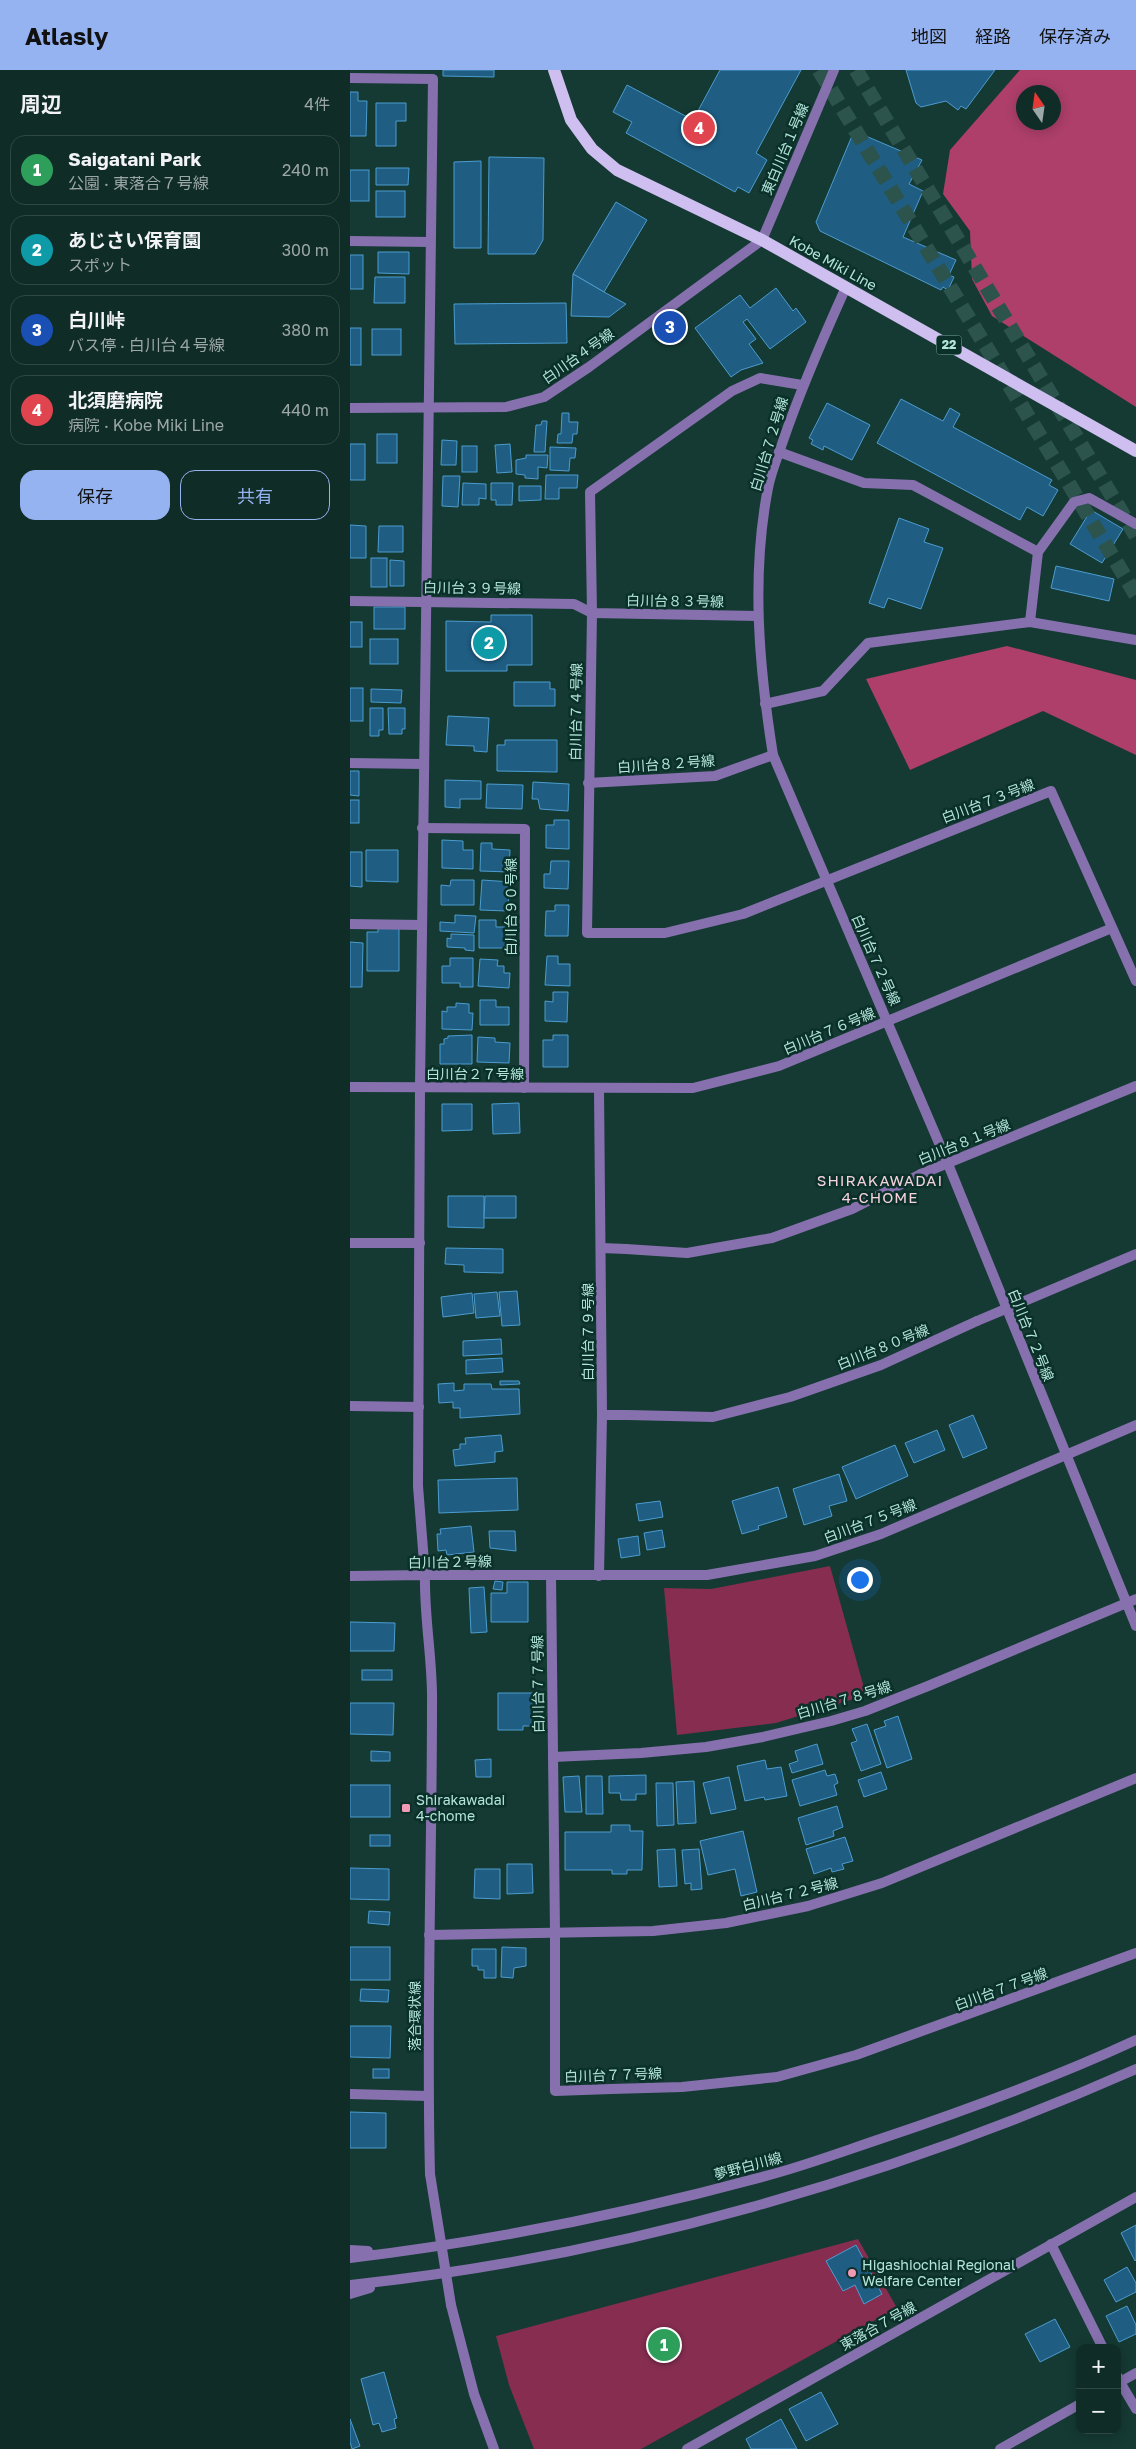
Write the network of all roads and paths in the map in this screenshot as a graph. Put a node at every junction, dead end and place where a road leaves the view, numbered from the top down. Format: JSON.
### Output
{"nodes":[{"id":1,"x":554,"y":70,"type":"edge"},
{"id":2,"x":834,"y":70,"type":"edge"},
{"id":3,"x":350,"y":78,"type":"edge"},
{"id":4,"x":762,"y":240,"type":"junction"},
{"id":5,"x":350,"y":241,"type":"edge"},
{"id":6,"x":430,"y":242,"type":"junction"},
{"id":7,"x":846,"y":287,"type":"junction"},
{"id":8,"x":802,"y":385,"type":"junction"},
{"id":9,"x":350,"y":408,"type":"edge"},
{"id":10,"x":428,"y":408,"type":"junction"},
{"id":11,"x":1136,"y":451,"type":"edge"},
{"id":12,"x":779,"y":452,"type":"junction"},
{"id":13,"x":1136,"y":524,"type":"edge"},
{"id":14,"x":1038,"y":552,"type":"junction"},
{"id":15,"x":350,"y":601,"type":"edge"},
{"id":16,"x":425,"y":601,"type":"junction"},
{"id":17,"x":592,"y":613,"type":"junction"},
{"id":18,"x":758,"y":616,"type":"junction"},
{"id":19,"x":1030,"y":622,"type":"junction"},
{"id":20,"x":1136,"y":640,"type":"edge"},
{"id":21,"x":765,"y":704,"type":"junction"},
{"id":22,"x":773,"y":755,"type":"junction"},
{"id":23,"x":350,"y":763,"type":"edge"},
{"id":24,"x":423,"y":764,"type":"junction"},
{"id":25,"x":588,"y":783,"type":"junction"},
{"id":26,"x":422,"y":828,"type":"junction"},
{"id":27,"x":826,"y":880,"type":"junction"},
{"id":28,"x":350,"y":924,"type":"edge"},
{"id":29,"x":422,"y":925,"type":"junction"},
{"id":30,"x":1112,"y":928,"type":"junction"},
{"id":31,"x":1136,"y":981,"type":"edge"},
{"id":32,"x":888,"y":1021,"type":"junction"},
{"id":33,"x":1136,"y":1086,"type":"edge"},
{"id":34,"x":350,"y":1087,"type":"edge"},
{"id":35,"x":420,"y":1087,"type":"junction"},
{"id":36,"x":524,"y":1088,"type":"junction"},
{"id":37,"x":599,"y":1089,"type":"junction"},
{"id":38,"x":948,"y":1164,"type":"junction"},
{"id":39,"x":350,"y":1243,"type":"edge"},
{"id":40,"x":420,"y":1243,"type":"junction"},
{"id":41,"x":602,"y":1248,"type":"junction"},
{"id":42,"x":1136,"y":1254,"type":"edge"},
{"id":43,"x":1006,"y":1309,"type":"junction"},
{"id":44,"x":350,"y":1406,"type":"edge"},
{"id":45,"x":419,"y":1407,"type":"junction"},
{"id":46,"x":602,"y":1415,"type":"junction"},
{"id":47,"x":1136,"y":1425,"type":"edge"},
{"id":48,"x":1064,"y":1454,"type":"junction"},
{"id":49,"x":425,"y":1575,"type":"junction"},
{"id":50,"x":550,"y":1575,"type":"junction"},
{"id":51,"x":350,"y":1576,"type":"edge"},
{"id":52,"x":599,"y":1576,"type":"junction"},
{"id":53,"x":1131,"y":1601,"type":"edge"},
{"id":54,"x":1136,"y":1626,"type":"edge"},
{"id":55,"x":553,"y":1757,"type":"junction"},
{"id":56,"x":1136,"y":1778,"type":"edge"},
{"id":57,"x":555,"y":1932,"type":"junction"},
{"id":58,"x":429,"y":1935,"type":"junction"},
{"id":59,"x":1136,"y":1953,"type":"edge"},
{"id":60,"x":1136,"y":2040,"type":"edge"},
{"id":61,"x":1136,"y":2069,"type":"edge"},
{"id":62,"x":350,"y":2094,"type":"edge"},
{"id":63,"x":428,"y":2096,"type":"junction"},
{"id":64,"x":1136,"y":2197,"type":"edge"},
{"id":65,"x":1051,"y":2244,"type":"junction"},
{"id":66,"x":350,"y":2250,"type":"edge"},
{"id":67,"x":394,"y":2252,"type":"junction"},
{"id":68,"x":350,"y":2258,"type":"edge"},
{"id":69,"x":398,"y":2280,"type":"junction"},
{"id":70,"x":350,"y":2285,"type":"edge"},
{"id":71,"x":350,"y":2294,"type":"edge"},
{"id":72,"x":1101,"y":2344,"type":"edge"},
{"id":73,"x":1136,"y":2373,"type":"edge"},
{"id":74,"x":1121,"y":2379,"type":"edge"},
{"id":75,"x":1121,"y":2385,"type":"edge"},
{"id":76,"x":1076,"y":2406,"type":"edge"},
{"id":77,"x":1136,"y":2409,"type":"edge"},
{"id":78,"x":494,"y":2449,"type":"edge"},
{"id":79,"x":687,"y":2449,"type":"edge"},
{"id":80,"x":1000,"y":2449,"type":"edge"}],
"edges":[{"from":1,"to":4,"type":"main road","name":"Kobe Miki Line","number":"22"},
{"from":2,"to":4,"type":"street","name":"東白川台１号線"},
{"from":3,"to":6,"type":"street","name":"落合環状線"},
{"from":4,"to":7,"type":"main road","name":"Kobe Miki Line","number":"22"},
{"from":4,"to":10,"type":"street","name":"白川台４号線"},
{"from":5,"to":6,"type":"street"},
{"from":6,"to":10,"type":"street","name":"落合環状線"},
{"from":7,"to":8,"type":"street","name":"白川台７２号線"},
{"from":7,"to":11,"type":"main road","name":"Kobe Miki Line","number":"22"},
{"from":8,"to":12,"type":"street","name":"白川台７２号線"},
{"from":8,"to":17,"type":"street","name":"白川台７４号線"},
{"from":9,"to":10,"type":"street","name":"白川台４号線"},
{"from":10,"to":16,"type":"street","name":"落合環状線"},
{"from":12,"to":14,"type":"street"},
{"from":12,"to":18,"type":"street","name":"白川台７２号線"},
{"from":13,"to":14,"type":"street"},
{"from":14,"to":19,"type":"street"},
{"from":15,"to":16,"type":"street","name":"白川台３９号線"},
{"from":16,"to":17,"type":"street","name":"白川台３９号線"},
{"from":16,"to":24,"type":"street","name":"落合環状線"},
{"from":17,"to":18,"type":"street","name":"白川台８３号線"},
{"from":17,"to":25,"type":"street","name":"白川台７４号線"},
{"from":18,"to":21,"type":"street","name":"白川台７２号線"},
{"from":19,"to":20,"type":"street"},
{"from":19,"to":21,"type":"street"},
{"from":21,"to":22,"type":"street","name":"白川台７２号線"},
{"from":22,"to":25,"type":"street","name":"白川台８２号線"},
{"from":22,"to":27,"type":"street","name":"白川台７２号線"},
{"from":23,"to":24,"type":"street"},
{"from":24,"to":26,"type":"street","name":"落合環状線"},
{"from":25,"to":27,"type":"street","name":"白川台７４号線"},
{"from":26,"to":29,"type":"street","name":"落合環状線"},
{"from":26,"to":36,"type":"street","name":"白川台９０号線"},
{"from":27,"to":30,"type":"street","name":"白川台７３号線"},
{"from":27,"to":32,"type":"street","name":"白川台７２号線"},
{"from":28,"to":29,"type":"street"},
{"from":29,"to":35,"type":"street","name":"落合環状線"},
{"from":30,"to":31,"type":"street","name":"白川台７３号線"},
{"from":30,"to":32,"type":"street","name":"白川台７６号線"},
{"from":32,"to":37,"type":"street","name":"白川台７６号線"},
{"from":32,"to":38,"type":"street","name":"白川台７２号線"},
{"from":33,"to":38,"type":"street","name":"白川台８１号線"},
{"from":34,"to":35,"type":"street","name":"白川台２７号線"},
{"from":35,"to":36,"type":"street","name":"白川台２７号線"},
{"from":35,"to":40,"type":"street","name":"落合環状線"},
{"from":36,"to":37,"type":"street","name":"白川台２７号線"},
{"from":37,"to":41,"type":"street","name":"白川台７９号線"},
{"from":38,"to":41,"type":"street","name":"白川台８１号線"},
{"from":38,"to":43,"type":"street","name":"白川台７２号線"},
{"from":39,"to":40,"type":"street"},
{"from":40,"to":45,"type":"street","name":"落合環状線"},
{"from":41,"to":46,"type":"street","name":"白川台７９号線"},
{"from":42,"to":43,"type":"street","name":"白川台８０号線"},
{"from":43,"to":46,"type":"street","name":"白川台８０号線"},
{"from":43,"to":48,"type":"street","name":"白川台７２号線"},
{"from":44,"to":45,"type":"street"},
{"from":45,"to":49,"type":"street","name":"落合環状線"},
{"from":46,"to":52,"type":"street","name":"白川台７９号線"},
{"from":47,"to":48,"type":"street","name":"白川台７５号線"},
{"from":48,"to":52,"type":"street","name":"白川台７５号線"},
{"from":48,"to":53,"type":"street","name":"白川台７２号線"},
{"from":49,"to":50,"type":"street","name":"白川台２号線"},
{"from":49,"to":51,"type":"street","name":"白川台２号線"},
{"from":49,"to":58,"type":"street","name":"落合環状線"},
{"from":50,"to":52,"type":"street","name":"白川台７５号線"},
{"from":50,"to":55,"type":"street","name":"白川台７７号線"},
{"from":53,"to":54,"type":"street","name":"白川台７２号線"},
{"from":53,"to":55,"type":"street","name":"白川台７８号線"},
{"from":55,"to":57,"type":"street","name":"白川台７７号線"},
{"from":56,"to":57,"type":"street","name":"白川台７２号線"},
{"from":57,"to":58,"type":"street","name":"白川台７２号線"},
{"from":57,"to":59,"type":"street","name":"白川台７７号線"},
{"from":58,"to":63,"type":"street","name":"落合環状線"},
{"from":60,"to":67,"type":"street","name":"夢野白川線"},
{"from":61,"to":69,"type":"street"},
{"from":62,"to":63,"type":"street"},
{"from":63,"to":78,"type":"street","name":"落合環状線","bridge":true},
{"from":64,"to":65,"type":"street","name":"東落合７号線"},
{"from":65,"to":72,"type":"street"},
{"from":65,"to":79,"type":"street","name":"東落合７号線"},
{"from":66,"to":67,"type":"street"},
{"from":67,"to":68,"type":"street","name":"夢野白川線"},
{"from":69,"to":70,"type":"street"},
{"from":69,"to":71,"type":"street"},
{"from":73,"to":74,"type":"street"},
{"from":75,"to":77,"type":"street"},
{"from":76,"to":80,"type":"street"}]}
